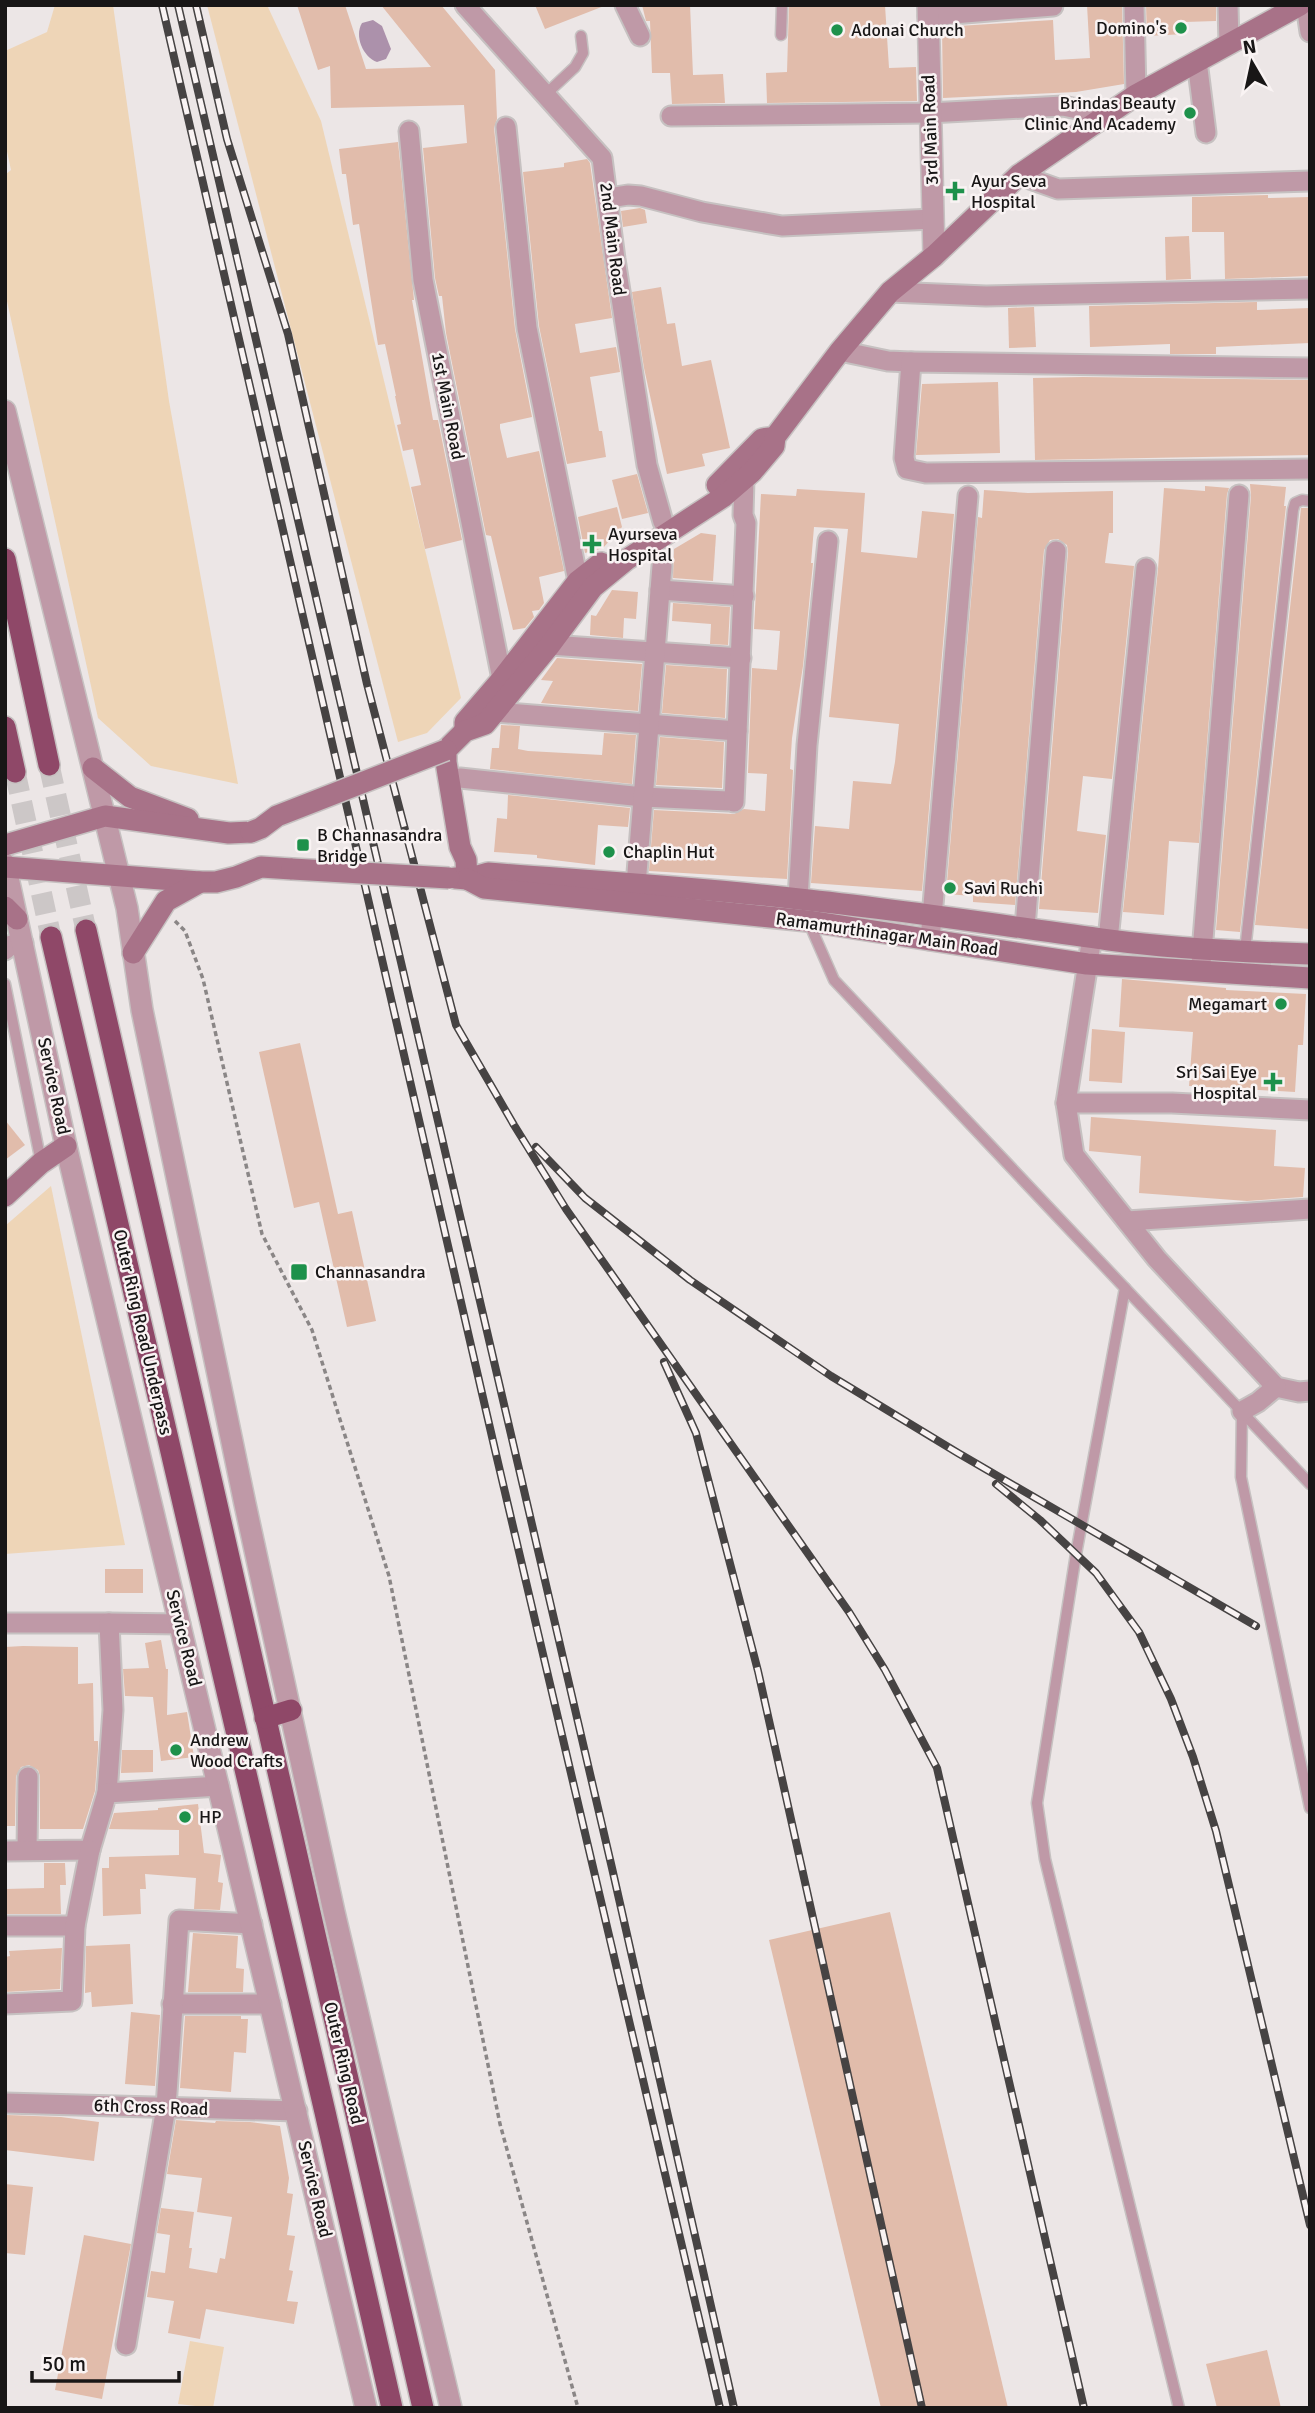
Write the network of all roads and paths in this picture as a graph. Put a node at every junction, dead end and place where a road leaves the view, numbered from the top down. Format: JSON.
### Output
{"nodes":[{"id":1,"x":465,"y":5,"type":"edge"},
{"id":2,"x":625,"y":5,"type":"edge"},
{"id":3,"x":782,"y":5,"type":"edge"},
{"id":4,"x":1134,"y":5,"type":"edge"},
{"id":5,"x":1228,"y":5,"type":"edge"},
{"id":6,"x":1300,"y":5,"type":"edge"},
{"id":7,"x":1306,"y":5,"type":"edge"},
{"id":8,"x":1053,"y":6,"type":"edge"},
{"id":9,"x":928,"y":11,"type":"edge"},
{"id":10,"x":1310,"y":32,"type":"edge"},
{"id":11,"x":781,"y":35,"type":"dead end"},
{"id":12,"x":582,"y":36,"type":"dead end"},
{"id":13,"x":639,"y":36,"type":"dead end"},
{"id":14,"x":1229,"y":44,"type":"junction"},
{"id":15,"x":1197,"y":61,"type":"junction"},
{"id":16,"x":1136,"y":95,"type":"junction"},
{"id":17,"x":544,"y":96,"type":"junction"},
{"id":18,"x":929,"y":113,"type":"junction"},
{"id":19,"x":671,"y":116,"type":"dead end"},
{"id":20,"x":1106,"y":116,"type":"junction"},
{"id":21,"x":506,"y":127,"type":"dead end"},
{"id":22,"x":409,"y":131,"type":"dead end"},
{"id":23,"x":1206,"y":133,"type":"dead end"},
{"id":24,"x":1019,"y":176,"type":"junction"},
{"id":25,"x":1310,"y":181,"type":"edge"},
{"id":26,"x":609,"y":198,"type":"junction"},
{"id":27,"x":933,"y":219,"type":"junction"},
{"id":28,"x":934,"y":256,"type":"junction"},
{"id":29,"x":1310,"y":289,"type":"edge"},
{"id":30,"x":890,"y":292,"type":"junction"},
{"id":31,"x":840,"y":351,"type":"junction"},
{"id":32,"x":911,"y":362,"type":"junction"},
{"id":33,"x":1310,"y":368,"type":"edge"},
{"id":34,"x":5,"y":411,"type":"edge"},
{"id":35,"x":775,"y":437,"type":"junction"},
{"id":36,"x":1310,"y":469,"type":"edge"},
{"id":37,"x":744,"y":479,"type":"junction"},
{"id":38,"x":1239,"y":495,"type":"dead end"},
{"id":39,"x":968,"y":496,"type":"dead end"},
{"id":40,"x":1310,"y":501,"type":"edge"},
{"id":41,"x":663,"y":522,"type":"junction"},
{"id":42,"x":828,"y":541,"type":"dead end"},
{"id":43,"x":1056,"y":551,"type":"dead end"},
{"id":44,"x":5,"y":559,"type":"edge"},
{"id":45,"x":662,"y":566,"type":"dead end"},
{"id":46,"x":1146,"y":568,"type":"dead end"},
{"id":47,"x":578,"y":581,"type":"junction"},
{"id":48,"x":660,"y":590,"type":"junction"},
{"id":49,"x":744,"y":596,"type":"junction"},
{"id":50,"x":550,"y":645,"type":"junction"},
{"id":51,"x":654,"y":652,"type":"junction"},
{"id":52,"x":741,"y":658,"type":"junction"},
{"id":53,"x":502,"y":679,"type":"junction"},
{"id":54,"x":495,"y":712,"type":"junction"},
{"id":55,"x":649,"y":723,"type":"junction"},
{"id":56,"x":5,"y":727,"type":"edge"},
{"id":57,"x":737,"y":732,"type":"junction"},
{"id":58,"x":455,"y":741,"type":"junction"},
{"id":59,"x":49,"y":765,"type":"tunnel mouth"},
{"id":60,"x":93,"y":768,"type":"junction"},
{"id":61,"x":15,"y":772,"type":"tunnel mouth"},
{"id":62,"x":460,"y":778,"type":"junction"},
{"id":63,"x":643,"y":797,"type":"junction"},
{"id":64,"x":105,"y":816,"type":"junction"},
{"id":65,"x":229,"y":833,"type":"junction"},
{"id":66,"x":5,"y":845,"type":"edge"},
{"id":67,"x":5,"y":866,"type":"edge"},
{"id":68,"x":461,"y":872,"type":"junction"},
{"id":69,"x":119,"y":875,"type":"junction"},
{"id":70,"x":200,"y":882,"type":"junction"},
{"id":71,"x":636,"y":884,"type":"junction"},
{"id":72,"x":798,"y":899,"type":"junction"},
{"id":73,"x":161,"y":908,"type":"junction"},
{"id":74,"x":11,"y":913,"type":"edge"},
{"id":75,"x":932,"y":915,"type":"junction"},
{"id":76,"x":808,"y":921,"type":"junction"},
{"id":77,"x":1025,"y":927,"type":"junction"},
{"id":78,"x":86,"y":930,"type":"tunnel mouth"},
{"id":79,"x":51,"y":937,"type":"tunnel mouth"},
{"id":80,"x":1100,"y":939,"type":"junction"},
{"id":81,"x":930,"y":940,"type":"junction"},
{"id":82,"x":14,"y":946,"type":"edge"},
{"id":83,"x":1203,"y":950,"type":"junction"},
{"id":84,"x":1245,"y":952,"type":"junction"},
{"id":85,"x":133,"y":953,"type":"junction"},
{"id":86,"x":1310,"y":954,"type":"edge"},
{"id":87,"x":1087,"y":964,"type":"junction"},
{"id":88,"x":1200,"y":972,"type":"junction"},
{"id":89,"x":1310,"y":978,"type":"edge"},
{"id":90,"x":5,"y":984,"type":"edge"},
{"id":91,"x":1066,"y":1103,"type":"junction"},
{"id":92,"x":1310,"y":1110,"type":"edge"},
{"id":93,"x":66,"y":1146,"type":"junction"},
{"id":94,"x":41,"y":1163,"type":"junction"},
{"id":95,"x":5,"y":1196,"type":"edge"},
{"id":96,"x":1310,"y":1209,"type":"edge"},
{"id":97,"x":1127,"y":1221,"type":"junction"},
{"id":98,"x":1125,"y":1288,"type":"junction"},
{"id":99,"x":1276,"y":1387,"type":"junction"},
{"id":100,"x":1310,"y":1391,"type":"edge"},
{"id":101,"x":1242,"y":1412,"type":"junction"},
{"id":102,"x":1310,"y":1484,"type":"edge"},
{"id":103,"x":5,"y":1623,"type":"edge"},
{"id":104,"x":109,"y":1623,"type":"junction"},
{"id":105,"x":180,"y":1624,"type":"junction"},
{"id":106,"x":291,"y":1710,"type":"junction"},
{"id":107,"x":265,"y":1718,"type":"junction"},
{"id":108,"x":234,"y":1727,"type":"joint"},
{"id":109,"x":28,"y":1777,"type":"dead end"},
{"id":110,"x":219,"y":1786,"type":"junction"},
{"id":111,"x":107,"y":1793,"type":"junction"},
{"id":112,"x":1310,"y":1808,"type":"edge"},
{"id":113,"x":27,"y":1850,"type":"junction"},
{"id":114,"x":90,"y":1850,"type":"junction"},
{"id":115,"x":5,"y":1851,"type":"edge"},
{"id":116,"x":252,"y":1924,"type":"junction"},
{"id":117,"x":5,"y":1926,"type":"edge"},
{"id":118,"x":75,"y":1926,"type":"junction"},
{"id":119,"x":5,"y":2004,"type":"edge"},
{"id":120,"x":172,"y":2004,"type":"junction"},
{"id":121,"x":271,"y":2004,"type":"junction"},
{"id":122,"x":5,"y":2103,"type":"edge"},
{"id":123,"x":166,"y":2107,"type":"junction"},
{"id":124,"x":297,"y":2111,"type":"junction"},
{"id":125,"x":126,"y":2345,"type":"dead end"},
{"id":126,"x":366,"y":2408,"type":"edge"},
{"id":127,"x":392,"y":2408,"type":"edge"},
{"id":128,"x":423,"y":2408,"type":"edge"},
{"id":129,"x":451,"y":2408,"type":"edge"},
{"id":130,"x":578,"y":2408,"type":"edge"},
{"id":131,"x":1179,"y":2408,"type":"edge"}],
"edges":[{"from":1,"to":17,"type":"street","name":"2nd Main Road"},
{"from":2,"to":13,"type":"street"},
{"from":3,"to":11,"type":"lane"},
{"from":4,"to":16,"type":"street"},
{"from":5,"to":14,"type":"street"},
{"from":6,"to":14,"type":"main road"},
{"from":7,"to":10,"type":"street"},
{"from":8,"to":9,"type":"street"},
{"from":9,"to":18,"type":"street","name":"3rd Main Road"},
{"from":12,"to":17,"type":"lane"},
{"from":14,"to":15,"type":"main road"},
{"from":15,"to":16,"type":"main road"},
{"from":15,"to":23,"type":"street"},
{"from":16,"to":20,"type":"main road"},
{"from":17,"to":26,"type":"street","name":"2nd Main Road"},
{"from":18,"to":19,"type":"street"},
{"from":18,"to":20,"type":"street"},
{"from":18,"to":27,"type":"street","name":"3rd Main Road"},
{"from":20,"to":24,"type":"main road"},
{"from":21,"to":47,"type":"street"},
{"from":22,"to":53,"type":"street","name":"1st Main Road"},
{"from":24,"to":25,"type":"street"},
{"from":24,"to":28,"type":"main road"},
{"from":26,"to":27,"type":"street"},
{"from":26,"to":41,"type":"street","name":"2nd Main Road"},
{"from":27,"to":28,"type":"street","name":"3rd Main Road"},
{"from":28,"to":30,"type":"main road"},
{"from":29,"to":30,"type":"street"},
{"from":30,"to":31,"type":"main road"},
{"from":31,"to":32,"type":"street"},
{"from":31,"to":35,"type":"main road"},
{"from":32,"to":33,"type":"street"},
{"from":32,"to":36,"type":"street"},
{"from":34,"to":60,"type":"street"},
{"from":35,"to":37,"type":"main road"},
{"from":35,"to":41,"type":"main road"},
{"from":37,"to":49,"type":"street"},
{"from":37,"to":50,"type":"main road"},
{"from":38,"to":83,"type":"street"},
{"from":39,"to":75,"type":"street"},
{"from":40,"to":84,"type":"lane"},
{"from":41,"to":47,"type":"main road"},
{"from":42,"to":72,"type":"street"},
{"from":43,"to":77,"type":"street"},
{"from":44,"to":59,"type":"highway"},
{"from":45,"to":48,"type":"street"},
{"from":46,"to":80,"type":"street"},
{"from":47,"to":53,"type":"main road"},
{"from":48,"to":49,"type":"street"},
{"from":48,"to":51,"type":"street"},
{"from":49,"to":52,"type":"street"},
{"from":50,"to":51,"type":"street"},
{"from":50,"to":54,"type":"main road"},
{"from":51,"to":52,"type":"street"},
{"from":51,"to":55,"type":"street"},
{"from":52,"to":57,"type":"street"},
{"from":53,"to":58,"type":"main road"},
{"from":54,"to":55,"type":"street"},
{"from":54,"to":58,"type":"main road"},
{"from":55,"to":57,"type":"street"},
{"from":55,"to":63,"type":"street"},
{"from":56,"to":61,"type":"highway"},
{"from":57,"to":63,"type":"street"},
{"from":58,"to":62,"type":"main road"},
{"from":58,"to":65,"type":"main road","bridge":true},
{"from":58,"to":68,"type":"main road"},
{"from":60,"to":64,"type":"street"},
{"from":60,"to":65,"type":"main road"},
{"from":62,"to":63,"type":"street"},
{"from":62,"to":68,"type":"main road"},
{"from":63,"to":71,"type":"street"},
{"from":64,"to":65,"type":"main road"},
{"from":64,"to":66,"type":"main road"},
{"from":64,"to":69,"type":"street"},
{"from":67,"to":69,"type":"main road","name":"Ramamurthinagar Main Road"},
{"from":67,"to":74,"type":"street","name":"Service Road"},
{"from":68,"to":70,"type":"main road","name":"Ramamurthinagar Main Road","bridge":true},
{"from":68,"to":71,"type":"main road","name":"Ramamurthinagar Main Road"},
{"from":68,"to":76,"type":"main road","name":"Ramamurthinagar Main Road"},
{"from":69,"to":70,"type":"main road","name":"Ramamurthinagar Main Road"},
{"from":69,"to":85,"type":"street"},
{"from":70,"to":73,"type":"main road"},
{"from":71,"to":72,"type":"main road","name":"Ramamurthinagar Main Road"},
{"from":72,"to":75,"type":"main road","name":"Ramamurthinagar Main Road"},
{"from":72,"to":76,"type":"lane"},
{"from":73,"to":85,"type":"main road"},
{"from":73,"to":130,"type":"path"},
{"from":74,"to":82,"type":"street","name":"Service Road"},
{"from":75,"to":77,"type":"main road","name":"Ramamurthinagar Main Road"},
{"from":75,"to":81,"type":"street"},
{"from":76,"to":81,"type":"main road","name":"Ramamurthinagar Main Road"},
{"from":76,"to":98,"type":"lane"},
{"from":77,"to":80,"type":"main road","name":"Ramamurthinagar Main Road"},
{"from":78,"to":107,"type":"highway","name":"Outer Ring Road Underpass"},
{"from":79,"to":108,"type":"highway","name":"Outer Ring Road Underpass"},
{"from":80,"to":83,"type":"main road","name":"Ramamurthinagar Main Road"},
{"from":80,"to":87,"type":"street"},
{"from":81,"to":87,"type":"main road","name":"Ramamurthinagar Main Road"},
{"from":82,"to":93,"type":"street","name":"Service Road"},
{"from":83,"to":84,"type":"main road","name":"Ramamurthinagar Main Road"},
{"from":83,"to":88,"type":"street"},
{"from":84,"to":86,"type":"main road","name":"Ramamurthinagar Main Road"},
{"from":85,"to":106,"type":"street"},
{"from":87,"to":88,"type":"main road","name":"Ramamurthinagar Main Road"},
{"from":87,"to":91,"type":"street"},
{"from":88,"to":89,"type":"main road","name":"Ramamurthinagar Main Road"},
{"from":90,"to":94,"type":"lane"},
{"from":91,"to":92,"type":"street"},
{"from":91,"to":97,"type":"street"},
{"from":93,"to":94,"type":"main road"},
{"from":93,"to":105,"type":"street","name":"Service Road"},
{"from":94,"to":95,"type":"main road"},
{"from":96,"to":97,"type":"street"},
{"from":97,"to":99,"type":"street"},
{"from":98,"to":101,"type":"lane"},
{"from":98,"to":131,"type":"lane"},
{"from":99,"to":100,"type":"street"},
{"from":99,"to":101,"type":"street"},
{"from":101,"to":102,"type":"lane"},
{"from":101,"to":112,"type":"lane"},
{"from":103,"to":104,"type":"street"},
{"from":104,"to":105,"type":"street"},
{"from":104,"to":111,"type":"street"},
{"from":105,"to":110,"type":"street","name":"Service Road"},
{"from":106,"to":107,"type":"highway"},
{"from":106,"to":129,"type":"street"},
{"from":107,"to":128,"type":"highway","name":"Outer Ring Road"},
{"from":108,"to":127,"type":"highway","name":"Outer Ring Road"},
{"from":109,"to":113,"type":"street"},
{"from":110,"to":111,"type":"street"},
{"from":110,"to":116,"type":"street","name":"Service Road"},
{"from":111,"to":114,"type":"street"},
{"from":113,"to":114,"type":"street"},
{"from":113,"to":115,"type":"street"},
{"from":114,"to":118,"type":"street"},
{"from":116,"to":120,"type":"street"},
{"from":116,"to":121,"type":"street","name":"Service Road"},
{"from":117,"to":118,"type":"street"},
{"from":118,"to":119,"type":"street"},
{"from":120,"to":121,"type":"street"},
{"from":120,"to":123,"type":"street"},
{"from":121,"to":124,"type":"street","name":"Service Road"},
{"from":122,"to":123,"type":"street","name":"6th Cross Road"},
{"from":123,"to":124,"type":"street","name":"6th Cross Road"},
{"from":123,"to":125,"type":"street"},
{"from":124,"to":126,"type":"street","name":"Service Road"}]}
